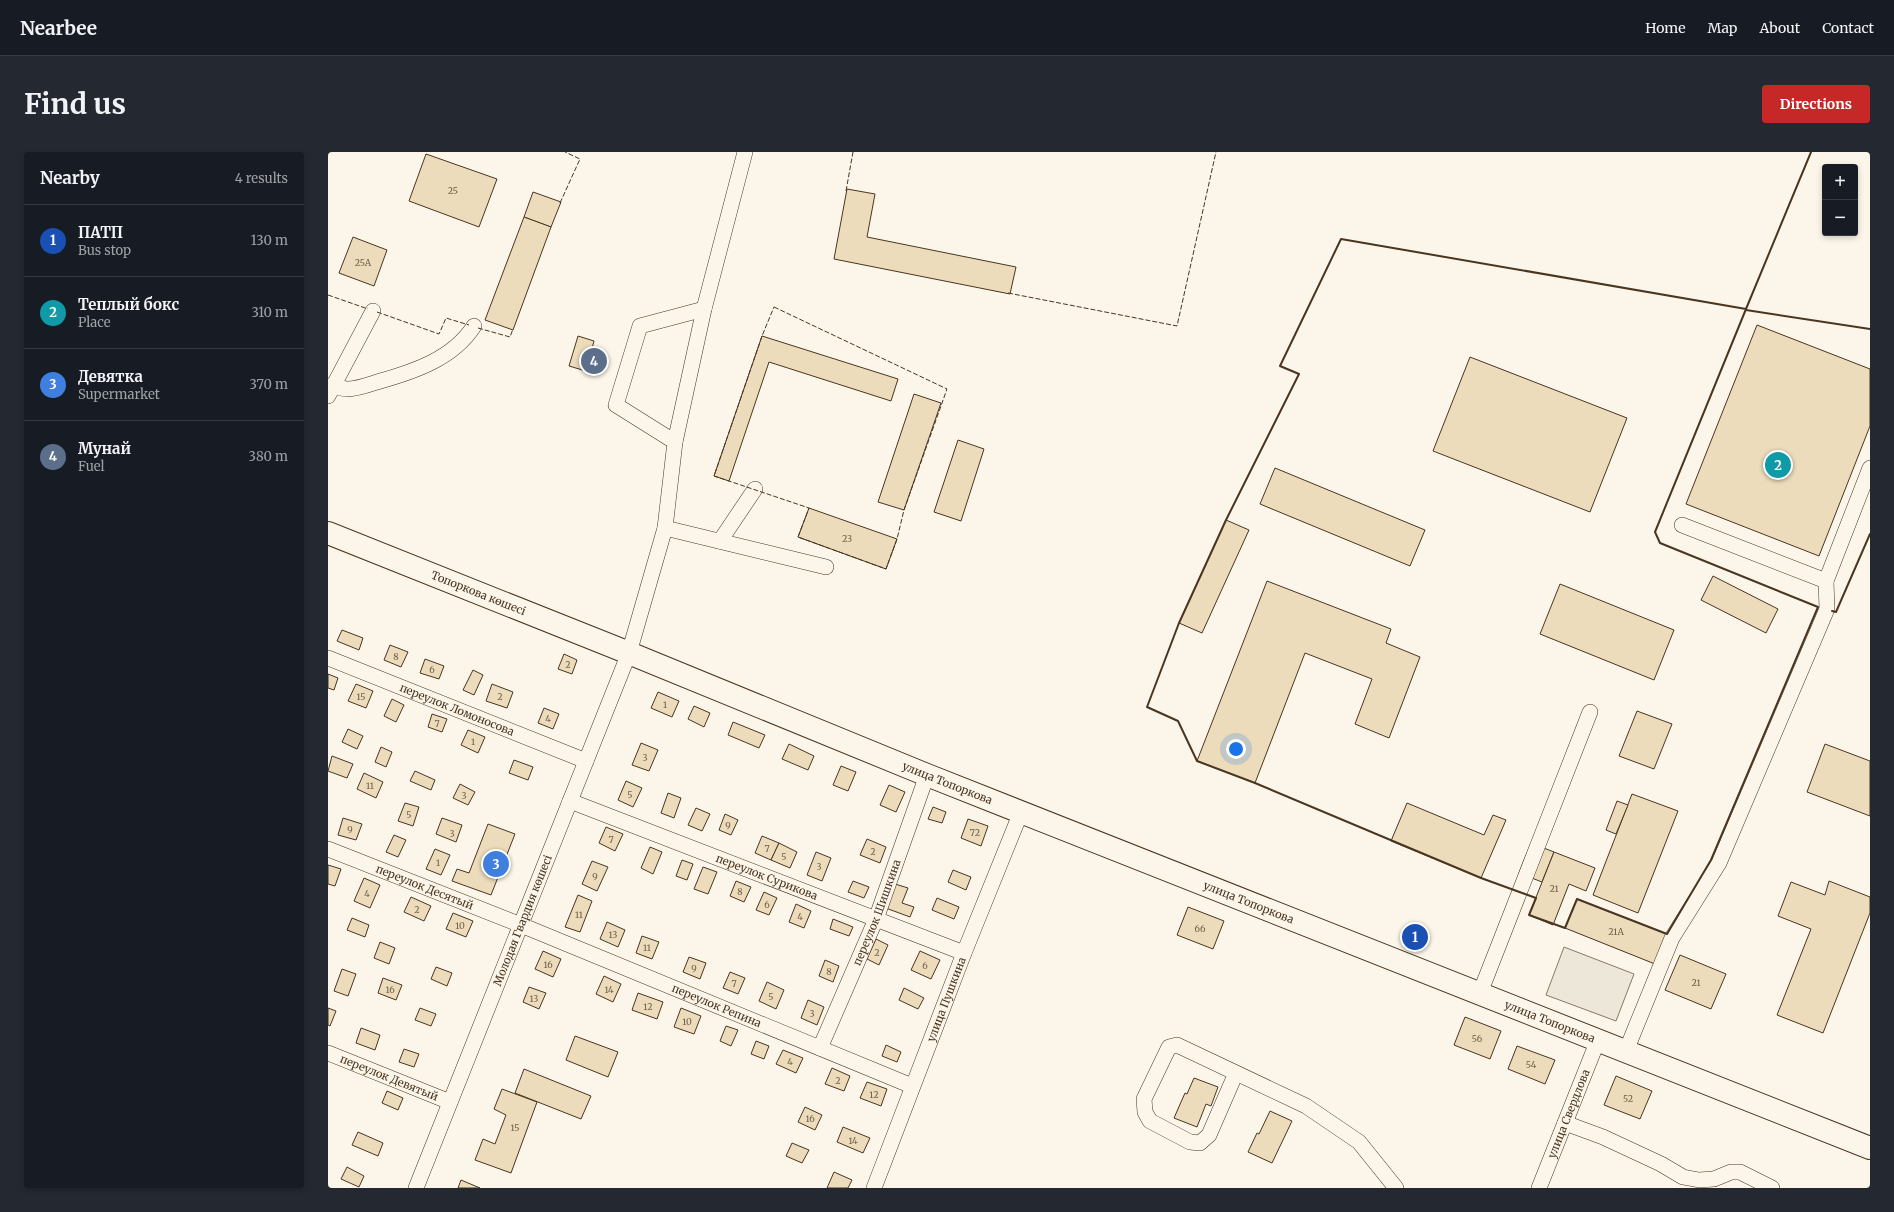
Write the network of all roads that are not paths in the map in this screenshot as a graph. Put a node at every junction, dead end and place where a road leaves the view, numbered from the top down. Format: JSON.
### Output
{"nodes":[{"id":1,"x":745,"y":152,"type":"edge"},
{"id":2,"x":704,"y":309,"type":"junction"},
{"id":3,"x":373,"y":311,"type":"dead end"},
{"id":4,"x":474,"y":326,"type":"dead end"},
{"id":5,"x":330,"y":390,"type":"edge"},
{"id":6,"x":674,"y":442,"type":"junction"},
{"id":7,"x":1870,"y":468,"type":"edge"},
{"id":8,"x":755,"y":490,"type":"dead end"},
{"id":9,"x":1682,"y":526,"type":"dead end"},
{"id":10,"x":665,"y":528,"type":"junction"},
{"id":11,"x":328,"y":533,"type":"edge"},
{"id":12,"x":720,"y":541,"type":"junction"},
{"id":13,"x":826,"y":567,"type":"dead end"},
{"id":14,"x":1826,"y":581,"type":"junction"},
{"id":15,"x":629,"y":653,"type":"junction"},
{"id":16,"x":328,"y":658,"type":"edge"},
{"id":17,"x":1590,"y":712,"type":"dead end"},
{"id":18,"x":586,"y":761,"type":"junction"},
{"id":19,"x":927,"y":775,"type":"junction"},
{"id":20,"x":570,"y":801,"type":"junction"},
{"id":21,"x":1020,"y":812,"type":"junction"},
{"id":22,"x":328,"y":849,"type":"edge"},
{"id":23,"x":876,"y":919,"type":"junction"},
{"id":24,"x":521,"y":925,"type":"junction"},
{"id":25,"x":964,"y":953,"type":"junction"},
{"id":26,"x":1480,"y":993,"type":"junction"},
{"id":27,"x":1598,"y":1040,"type":"junction"},
{"id":28,"x":820,"y":1048,"type":"junction"},
{"id":29,"x":1626,"y":1051,"type":"junction"},
{"id":30,"x":328,"y":1053,"type":"edge"},
{"id":31,"x":1236,"y":1073,"type":"junction"},
{"id":32,"x":912,"y":1086,"type":"junction"},
{"id":33,"x":450,"y":1102,"type":"junction"},
{"id":34,"x":1565,"y":1124,"type":"junction"},
{"id":35,"x":1870,"y":1148,"type":"edge"},
{"id":36,"x":416,"y":1188,"type":"edge"},
{"id":37,"x":874,"y":1188,"type":"edge"},
{"id":38,"x":1396,"y":1188,"type":"edge"},
{"id":39,"x":1540,"y":1188,"type":"edge"},
{"id":40,"x":1772,"y":1188,"type":"edge"}],
"edges":[{"from":1,"to":2,"type":"street","name":"Молодая Гвардия көшесі"},
{"from":2,"to":6,"type":"street","name":"Молодая Гвардия көшесі"},
{"from":2,"to":6,"type":"street"},
{"from":3,"to":5,"type":"street"},
{"from":4,"to":5,"type":"street"},
{"from":6,"to":10,"type":"street","name":"Молодая Гвардия көшесі"},
{"from":7,"to":14,"type":"street"},
{"from":8,"to":12,"type":"street"},
{"from":9,"to":14,"type":"street"},
{"from":10,"to":12,"type":"street"},
{"from":10,"to":15,"type":"street","name":"Молодая Гвардия көшесі"},
{"from":11,"to":15,"type":"highway","name":"Топоркова көшесі"},
{"from":12,"to":13,"type":"street"},
{"from":14,"to":29,"type":"street"},
{"from":15,"to":18,"type":"street","name":"Молодая Гвардия көшесі"},
{"from":15,"to":19,"type":"highway","name":"улица Топоркова"},
{"from":16,"to":18,"type":"street","name":"переулок Ломоносова"},
{"from":17,"to":26,"type":"street"},
{"from":18,"to":20,"type":"street","name":"Молодая Гвардия көшесі"},
{"from":19,"to":21,"type":"highway","name":"улица Топоркова"},
{"from":19,"to":23,"type":"street","name":"переулок Шишкина"},
{"from":20,"to":23,"type":"street","name":"переулок Сурикова"},
{"from":20,"to":24,"type":"street","name":"Молодая Гвардия көшесі"},
{"from":21,"to":25,"type":"street","name":"улица Пушкина"},
{"from":21,"to":26,"type":"highway","name":"улица Топоркова"},
{"from":22,"to":24,"type":"street","name":"переулок Десятый"},
{"from":23,"to":25,"type":"street","name":"переулок Сурикова"},
{"from":23,"to":28,"type":"street","name":"переулок Шишкина"},
{"from":24,"to":28,"type":"street","name":"переулок Репина"},
{"from":24,"to":33,"type":"street","name":"Молодая Гвардия көшесі"},
{"from":25,"to":32,"type":"street","name":"улица Пушкина"},
{"from":26,"to":27,"type":"highway","name":"улица Топоркова"},
{"from":27,"to":29,"type":"highway","name":"улица Топоркова"},
{"from":27,"to":34,"type":"street","name":"улица Свердлова"},
{"from":28,"to":32,"type":"street","name":"переулок Репина"},
{"from":29,"to":35,"type":"highway","name":"улица Топоркова"},
{"from":30,"to":33,"type":"street","name":"переулок Девятый"},
{"from":31,"to":31,"type":"street"},
{"from":31,"to":38,"type":"street"},
{"from":32,"to":37,"type":"street","name":"улица Пушкина"},
{"from":33,"to":36,"type":"street","name":"Молодая Гвардия көшесі"},
{"from":34,"to":39,"type":"street","name":"улица Свердлова"},
{"from":34,"to":40,"type":"street"}]}
